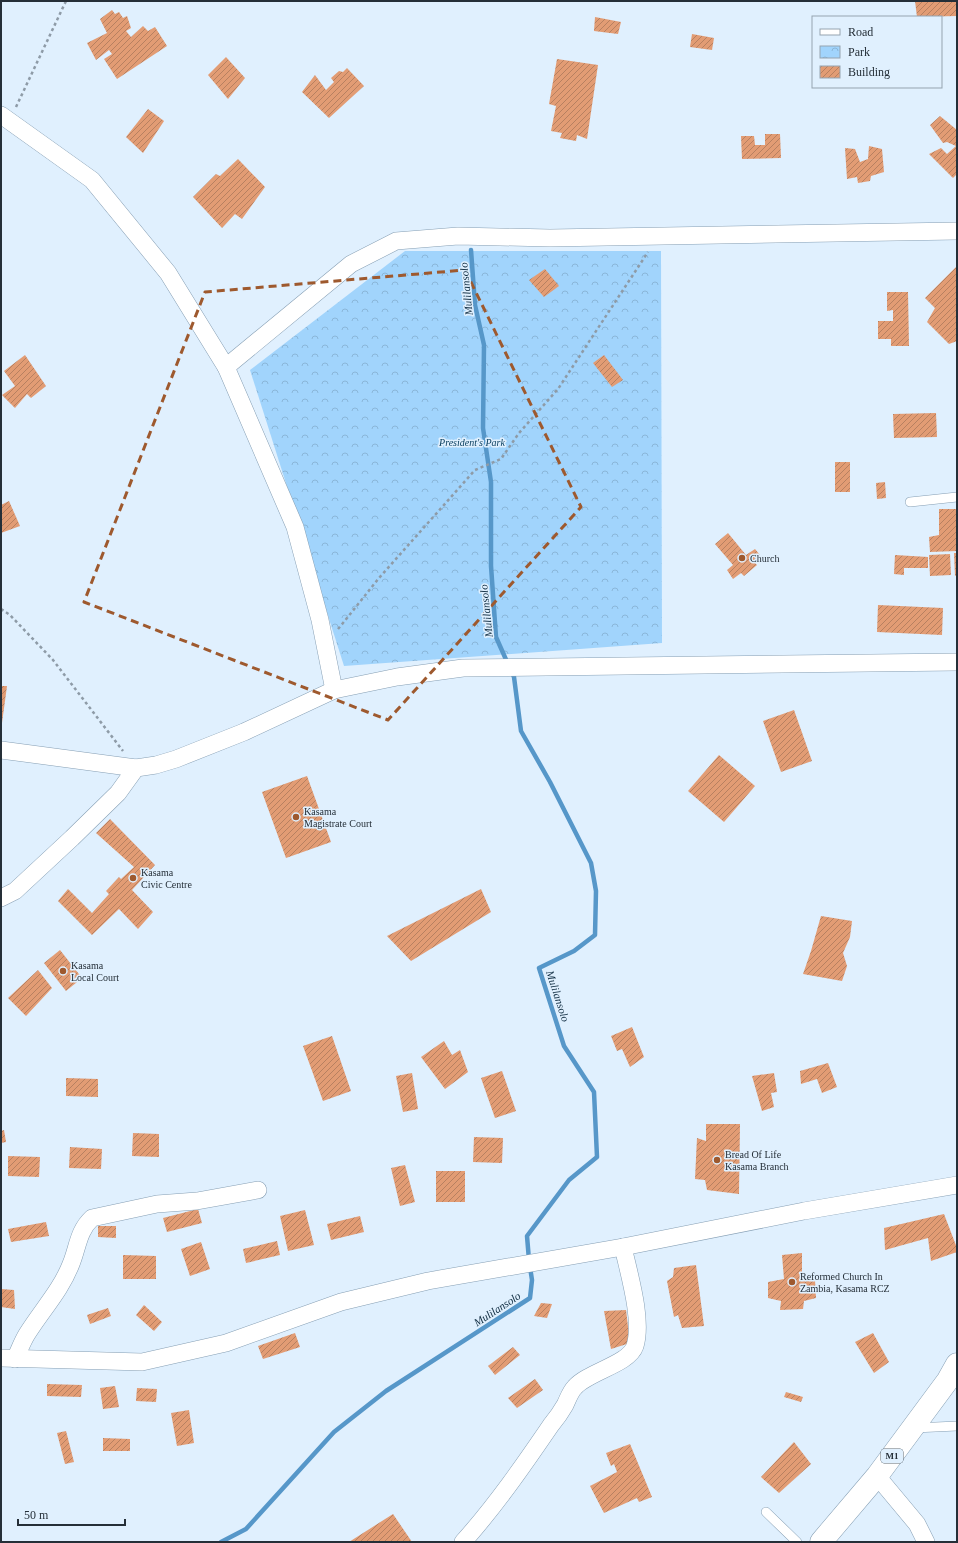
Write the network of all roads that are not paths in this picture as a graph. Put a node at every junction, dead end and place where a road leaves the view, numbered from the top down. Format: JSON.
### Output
{"nodes":[{"id":1,"x":5,"y":118,"type":"edge"},
{"id":2,"x":957,"y":231,"type":"edge"},
{"id":3,"x":226,"y":367,"type":"junction"},
{"id":4,"x":957,"y":497,"type":"edge"},
{"id":5,"x":910,"y":502,"type":"dead end"},
{"id":6,"x":957,"y":662,"type":"edge"},
{"id":7,"x":334,"y":690,"type":"junction"},
{"id":8,"x":1,"y":750,"type":"edge"},
{"id":9,"x":136,"y":768,"type":"junction"},
{"id":10,"x":1,"y":898,"type":"edge"},
{"id":11,"x":957,"y":1185,"type":"edge"},
{"id":12,"x":258,"y":1190,"type":"dead end"},
{"id":13,"x":623,"y":1247,"type":"junction"},
{"id":14,"x":8,"y":1359,"type":"edge"},
{"id":15,"x":957,"y":1364,"type":"edge"},
{"id":16,"x":957,"y":1426,"type":"edge"},
{"id":17,"x":912,"y":1428,"type":"junction"},
{"id":18,"x":877,"y":1476,"type":"junction"},
{"id":19,"x":766,"y":1512,"type":"dead end"},
{"id":20,"x":463,"y":1542,"type":"edge"},
{"id":21,"x":797,"y":1542,"type":"edge"},
{"id":22,"x":821,"y":1542,"type":"edge"},
{"id":23,"x":926,"y":1542,"type":"edge"}],
"edges":[{"from":1,"to":3,"type":"street"},
{"from":2,"to":3,"type":"street"},
{"from":3,"to":7,"type":"street"},
{"from":4,"to":5,"type":"lane"},
{"from":6,"to":7,"type":"street"},
{"from":7,"to":9,"type":"street"},
{"from":8,"to":9,"type":"street"},
{"from":9,"to":10,"type":"street"},
{"from":11,"to":13,"type":"street"},
{"from":12,"to":14,"type":"street"},
{"from":13,"to":14,"type":"street"},
{"from":13,"to":20,"type":"street"},
{"from":15,"to":17,"type":"main road","number":"M1"},
{"from":16,"to":17,"type":"lane"},
{"from":17,"to":18,"type":"main road","number":"M1"},
{"from":18,"to":22,"type":"main road","number":"M1"},
{"from":18,"to":23,"type":"street"},
{"from":19,"to":21,"type":"lane"}]}
